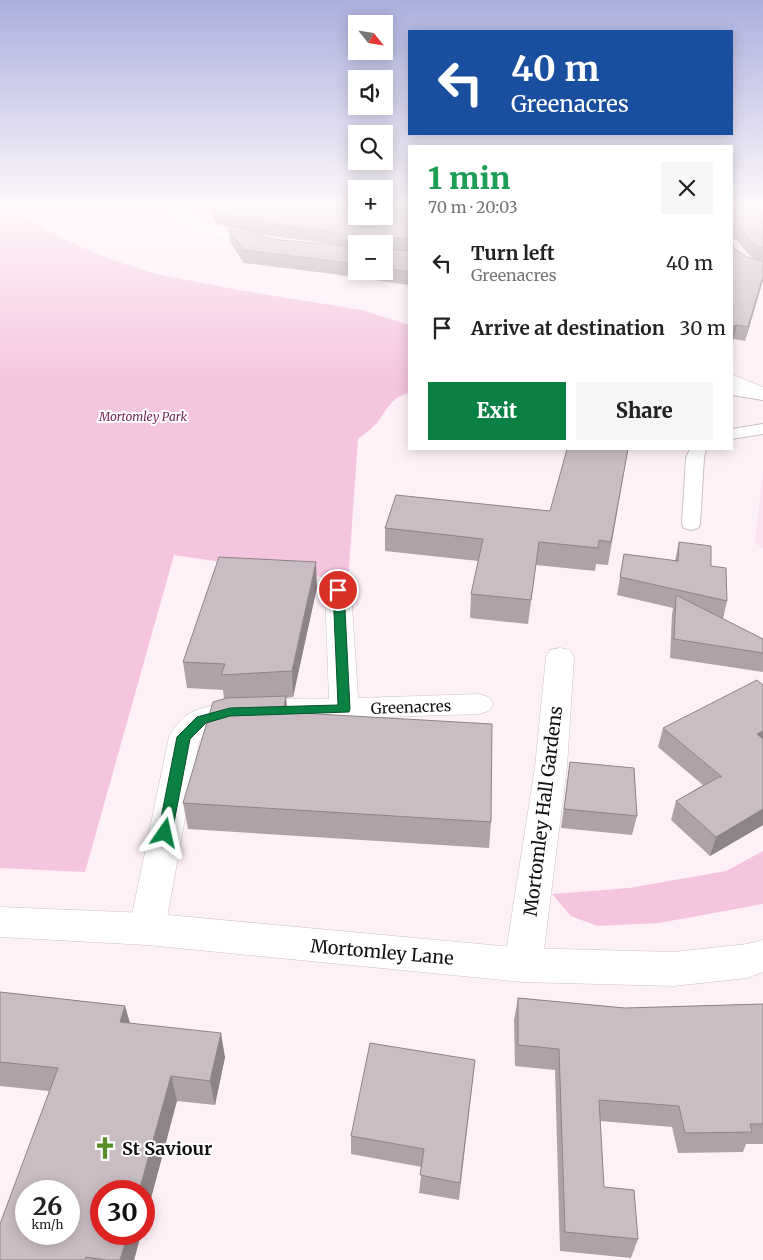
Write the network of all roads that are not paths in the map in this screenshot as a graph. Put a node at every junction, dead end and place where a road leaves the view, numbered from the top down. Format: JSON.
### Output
{"nodes":[{"id":1,"x":733,"y":381,"type":"edge"},
{"id":2,"x":733,"y":390,"type":"edge"},
{"id":3,"x":763,"y":395,"type":"edge"},
{"id":4,"x":763,"y":429,"type":"edge"},
{"id":5,"x":733,"y":434,"type":"edge"},
{"id":6,"x":698,"y":450,"type":"edge"},
{"id":7,"x":691,"y":524,"type":"dead end"},
{"id":8,"x":338,"y":590,"type":"dead end"},
{"id":9,"x":560,"y":657,"type":"dead end"},
{"id":10,"x":478,"y":704,"type":"dead end"},
{"id":11,"x":344,"y":709,"type":"junction"},
{"id":12,"x":0,"y":922,"type":"edge"},
{"id":13,"x":147,"y":929,"type":"junction"},
{"id":14,"x":763,"y":956,"type":"edge"},
{"id":15,"x":523,"y":965,"type":"junction"}],
"edges":[{"from":1,"to":3,"type":"street"},
{"from":2,"to":3,"type":"lane"},
{"from":4,"to":5,"type":"lane"},
{"from":6,"to":7,"type":"lane"},
{"from":8,"to":11,"type":"street"},
{"from":9,"to":15,"type":"street","name":"Mortomley Hall Gardens"},
{"from":10,"to":11,"type":"street","name":"Greenacres"},
{"from":11,"to":13,"type":"street","name":"Greenacres"},
{"from":12,"to":13,"type":"street","name":"Mortomley Lane"},
{"from":13,"to":15,"type":"street","name":"Mortomley Lane"},
{"from":14,"to":15,"type":"street","name":"Mortomley Lane"}]}
